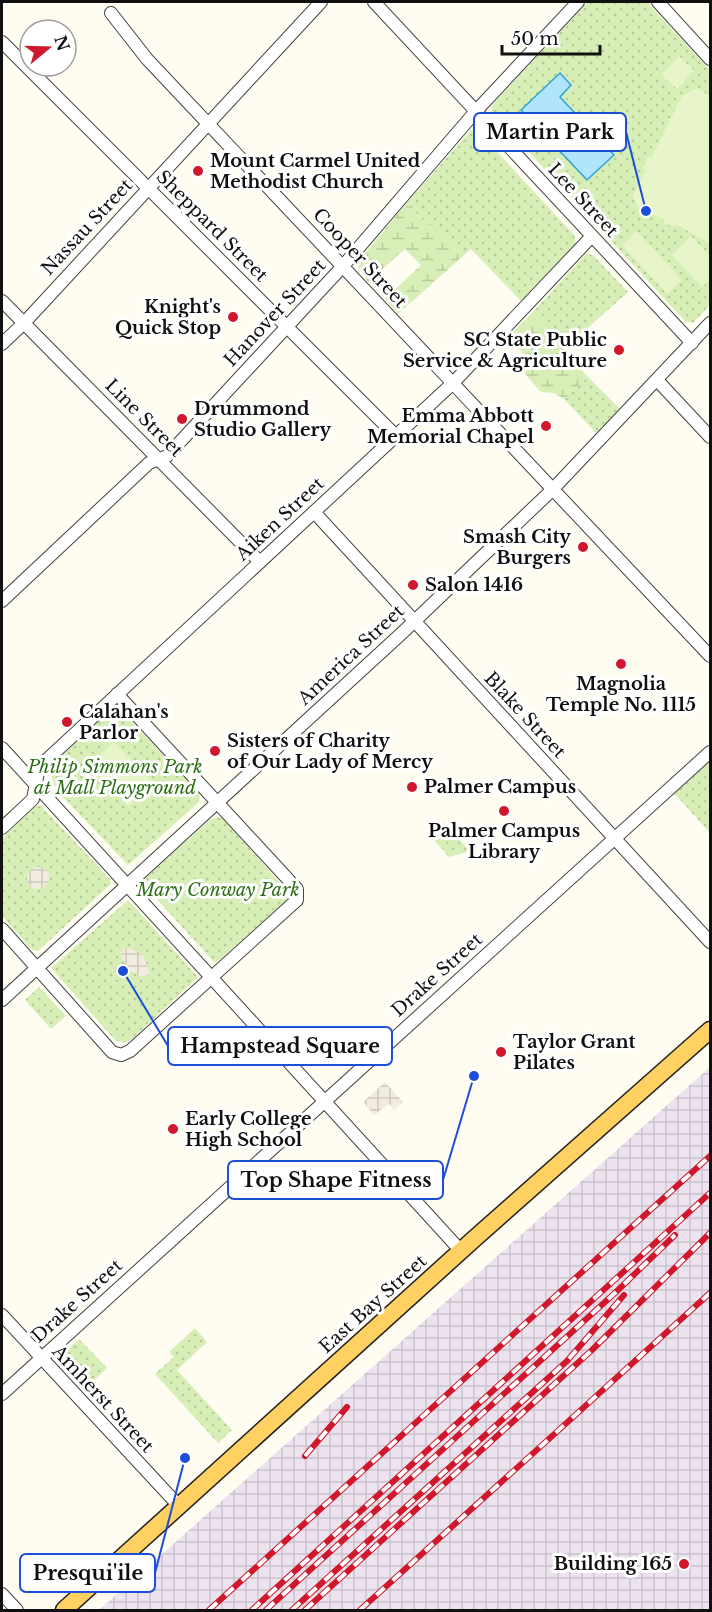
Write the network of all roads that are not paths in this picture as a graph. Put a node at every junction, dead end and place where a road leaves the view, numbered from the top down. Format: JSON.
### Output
{"nodes":[{"id":1,"x":321,"y":2,"type":"edge"},
{"id":2,"x":374,"y":2,"type":"edge"},
{"id":3,"x":578,"y":2,"type":"edge"},
{"id":4,"x":657,"y":2,"type":"edge"},
{"id":5,"x":111,"y":13,"type":"dead end"},
{"id":6,"x":2,"y":42,"type":"edge"},
{"id":7,"x":711,"y":58,"type":"edge"},
{"id":8,"x":476,"y":111,"type":"junction"},
{"id":9,"x":208,"y":124,"type":"junction"},
{"id":10,"x":148,"y":188,"type":"junction"},
{"id":11,"x":592,"y":236,"type":"junction"},
{"id":12,"x":343,"y":266,"type":"junction"},
{"id":13,"x":2,"y":301,"type":"edge"},
{"id":14,"x":711,"y":323,"type":"edge"},
{"id":15,"x":24,"y":324,"type":"junction"},
{"id":16,"x":287,"y":326,"type":"junction"},
{"id":17,"x":692,"y":343,"type":"junction"},
{"id":18,"x":2,"y":344,"type":"edge"},
{"id":19,"x":657,"y":380,"type":"junction"},
{"id":20,"x":453,"y":383,"type":"junction"},
{"id":21,"x":396,"y":436,"type":"junction"},
{"id":22,"x":711,"y":437,"type":"edge"},
{"id":23,"x":159,"y":458,"type":"junction"},
{"id":24,"x":552,"y":490,"type":"junction"},
{"id":25,"x":314,"y":512,"type":"junction"},
{"id":26,"x":260,"y":562,"type":"junction"},
{"id":27,"x":2,"y":601,"type":"edge"},
{"id":28,"x":414,"y":621,"type":"junction"},
{"id":29,"x":711,"y":656,"type":"edge"},
{"id":30,"x":117,"y":694,"type":"junction"},
{"id":31,"x":2,"y":748,"type":"edge"},
{"id":32,"x":711,"y":752,"type":"edge"},
{"id":33,"x":36,"y":785,"type":"junction"},
{"id":34,"x":218,"y":802,"type":"junction"},
{"id":35,"x":2,"y":828,"type":"edge"},
{"id":36,"x":615,"y":837,"type":"junction"},
{"id":37,"x":127,"y":884,"type":"junction"},
{"id":38,"x":2,"y":929,"type":"edge"},
{"id":39,"x":711,"y":942,"type":"edge"},
{"id":40,"x":36,"y":967,"type":"junction"},
{"id":41,"x":212,"y":977,"type":"junction"},
{"id":42,"x":2,"y":999,"type":"edge"},
{"id":43,"x":711,"y":1030,"type":"edge"},
{"id":44,"x":326,"y":1100,"type":"junction"},
{"id":45,"x":461,"y":1251,"type":"junction"},
{"id":46,"x":2,"y":1315,"type":"edge"},
{"id":47,"x":41,"y":1358,"type":"junction"},
{"id":48,"x":2,"y":1394,"type":"edge"},
{"id":49,"x":179,"y":1506,"type":"junction"},
{"id":50,"x":2,"y":1594,"type":"edge"},
{"id":51,"x":17,"y":1611,"type":"edge"},
{"id":52,"x":64,"y":1611,"type":"edge"}],
"edges":[{"from":1,"to":9,"type":"street","name":"Nassau Street"},
{"from":2,"to":8,"type":"street","name":"Lee Street"},
{"from":3,"to":8,"type":"street","name":"Hanover Street"},
{"from":4,"to":7,"type":"street"},
{"from":5,"to":9,"type":"street","name":"Cooper Street"},
{"from":6,"to":10,"type":"street","name":"Sheppard Street"},
{"from":8,"to":11,"type":"street","name":"Lee Street"},
{"from":8,"to":12,"type":"street","name":"Hanover Street"},
{"from":9,"to":10,"type":"street","name":"Nassau Street"},
{"from":9,"to":12,"type":"street","name":"Cooper Street"},
{"from":10,"to":15,"type":"street","name":"Nassau Street"},
{"from":10,"to":16,"type":"street","name":"Sheppard Street"},
{"from":11,"to":17,"type":"street","name":"Lee Street"},
{"from":11,"to":20,"type":"street","name":"Aiken Street"},
{"from":12,"to":16,"type":"street","name":"Hanover Street"},
{"from":12,"to":20,"type":"street","name":"Cooper Street"},
{"from":13,"to":15,"type":"street","name":"Line Street"},
{"from":14,"to":17,"type":"street","name":"America Street"},
{"from":15,"to":18,"type":"street","name":"Nassau Street"},
{"from":15,"to":23,"type":"street","name":"Line Street"},
{"from":16,"to":21,"type":"street","name":"Sheppard Street"},
{"from":16,"to":23,"type":"street","name":"Hanover Street"},
{"from":17,"to":19,"type":"street","name":"America Street"},
{"from":19,"to":22,"type":"street"},
{"from":19,"to":24,"type":"street","name":"America Street"},
{"from":20,"to":21,"type":"street","name":"Aiken Street"},
{"from":20,"to":24,"type":"street","name":"Cooper Street"},
{"from":21,"to":25,"type":"street","name":"Aiken Street"},
{"from":23,"to":26,"type":"street","name":"Line Street"},
{"from":23,"to":27,"type":"street","name":"Hanover Street"},
{"from":24,"to":28,"type":"street","name":"America Street"},
{"from":24,"to":29,"type":"street","name":"Cooper Street"},
{"from":25,"to":26,"type":"street","name":"Aiken Street"},
{"from":25,"to":28,"type":"street","name":"Blake Street"},
{"from":26,"to":30,"type":"street","name":"Aiken Street"},
{"from":28,"to":34,"type":"street","name":"America Street"},
{"from":28,"to":36,"type":"street","name":"Blake Street"},
{"from":30,"to":33,"type":"street","name":"Aiken Street"},
{"from":30,"to":34,"type":"street"},
{"from":31,"to":33,"type":"street"},
{"from":32,"to":36,"type":"street","name":"Drake Street"},
{"from":33,"to":35,"type":"street","name":"Aiken Street"},
{"from":33,"to":37,"type":"street"},
{"from":34,"to":37,"type":"street","name":"America Street"},
{"from":34,"to":41,"type":"street"},
{"from":36,"to":39,"type":"street","name":"Blake Street"},
{"from":36,"to":44,"type":"street","name":"Drake Street"},
{"from":37,"to":40,"type":"street","name":"America Street"},
{"from":37,"to":41,"type":"street"},
{"from":38,"to":40,"type":"street"},
{"from":40,"to":41,"type":"street"},
{"from":40,"to":42,"type":"street","name":"America Street"},
{"from":41,"to":44,"type":"street"},
{"from":43,"to":45,"type":"main road","name":"East Bay Street"},
{"from":44,"to":45,"type":"street"},
{"from":44,"to":47,"type":"street","name":"Drake Street"},
{"from":45,"to":49,"type":"main road","name":"East Bay Street"},
{"from":46,"to":47,"type":"street","name":"Amherst Street"},
{"from":47,"to":48,"type":"street","name":"Drake Street"},
{"from":47,"to":49,"type":"street","name":"Amherst Street"},
{"from":49,"to":52,"type":"main road","name":"East Bay Street"},
{"from":50,"to":51,"type":"street"}]}
